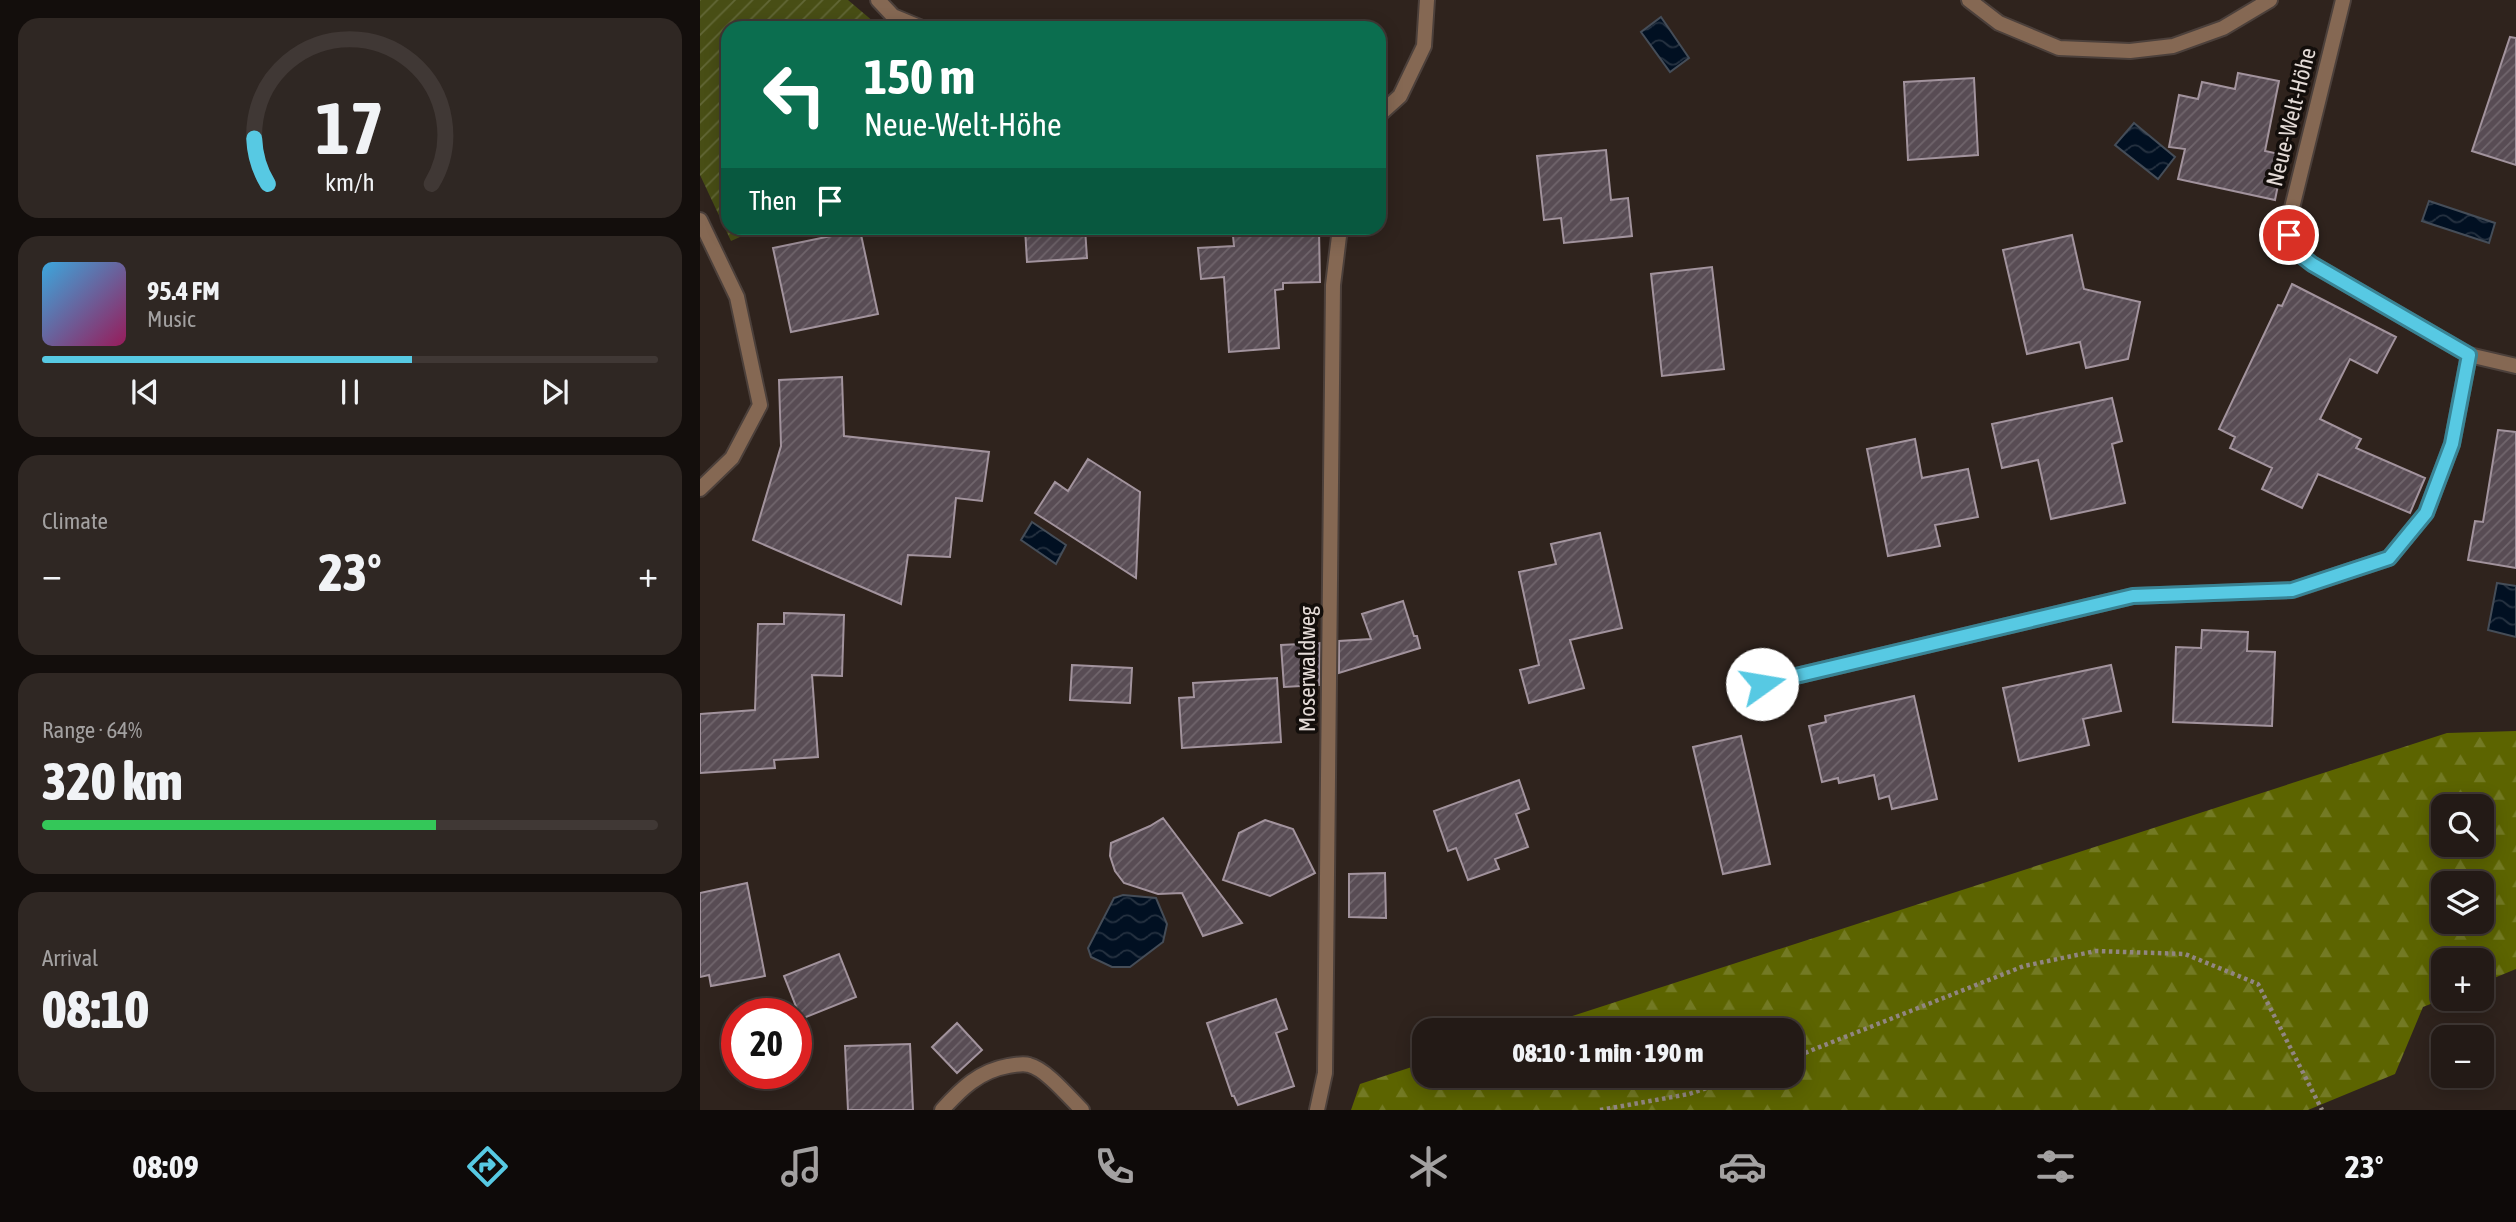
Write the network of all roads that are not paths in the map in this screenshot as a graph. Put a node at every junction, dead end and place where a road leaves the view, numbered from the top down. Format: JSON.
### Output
{"nodes":[{"id":1,"x":878,"y":0,"type":"edge"},
{"id":2,"x":1427,"y":0,"type":"edge"},
{"id":3,"x":1969,"y":0,"type":"edge"},
{"id":4,"x":2270,"y":0,"type":"edge"},
{"id":5,"x":2343,"y":0,"type":"edge"},
{"id":6,"x":905,"y":21,"type":"edge"},
{"id":7,"x":1386,"y":109,"type":"edge"},
{"id":8,"x":700,"y":220,"type":"edge"},
{"id":9,"x":1339,"y":235,"type":"edge"},
{"id":10,"x":2469,"y":355,"type":"junction"},
{"id":11,"x":2516,"y":366,"type":"edge"},
{"id":12,"x":700,"y":488,"type":"edge"},
{"id":13,"x":1762,"y":684,"type":"dead end"},
{"id":14,"x":942,"y":1110,"type":"edge"},
{"id":15,"x":1083,"y":1110,"type":"edge"},
{"id":16,"x":1317,"y":1110,"type":"edge"}],
"edges":[{"from":1,"to":6,"type":"street"},
{"from":2,"to":7,"type":"street"},
{"from":3,"to":4,"type":"street"},
{"from":5,"to":10,"type":"street","name":"Neue-Welt-Höhe"},
{"from":8,"to":12,"type":"street"},
{"from":9,"to":16,"type":"street","name":"Moserwaldweg"},
{"from":10,"to":11,"type":"street","name":"Neue-Welt-Höhe"},
{"from":10,"to":13,"type":"street"},
{"from":14,"to":15,"type":"street"}]}
